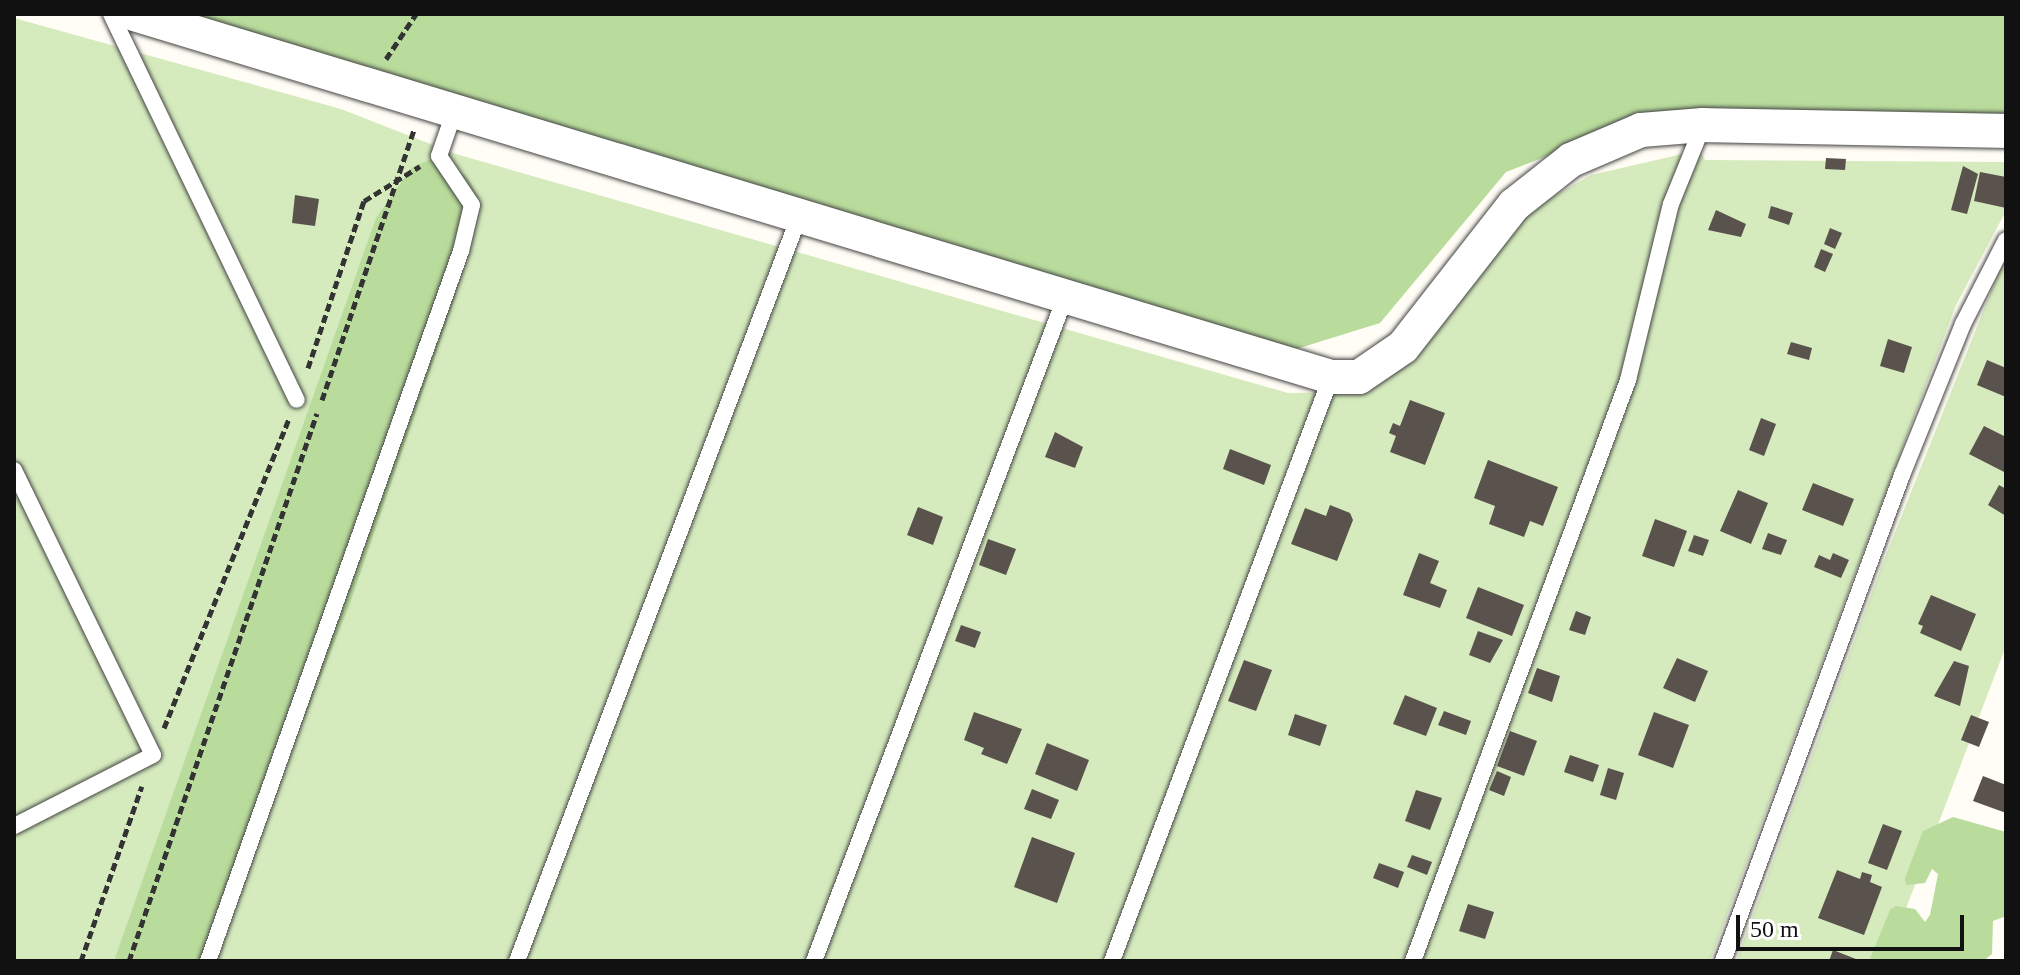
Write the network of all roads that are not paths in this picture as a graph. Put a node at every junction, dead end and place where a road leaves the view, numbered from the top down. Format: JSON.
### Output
{"nodes":[{"id":1,"x":111,"y":14,"type":"edge"},
{"id":2,"x":134,"y":14,"type":"edge"},
{"id":3,"x":440,"y":105,"type":"junction"},
{"id":4,"x":1703,"y":125,"type":"junction"},
{"id":5,"x":2006,"y":131,"type":"edge"},
{"id":6,"x":800,"y":214,"type":"junction"},
{"id":7,"x":2006,"y":240,"type":"edge"},
{"id":8,"x":1066,"y":295,"type":"junction"},
{"id":9,"x":1331,"y":377,"type":"junction"},
{"id":10,"x":297,"y":400,"type":"road end"},
{"id":11,"x":14,"y":470,"type":"edge"},
{"id":12,"x":14,"y":826,"type":"edge"},
{"id":13,"x":208,"y":961,"type":"edge"},
{"id":14,"x":517,"y":961,"type":"edge"},
{"id":15,"x":814,"y":961,"type":"edge"},
{"id":16,"x":1112,"y":961,"type":"edge"},
{"id":17,"x":1413,"y":961,"type":"edge"},
{"id":18,"x":1723,"y":961,"type":"edge"}],
"edges":[{"from":1,"to":10,"type":"lane"},
{"from":2,"to":3,"type":"street"},
{"from":3,"to":6,"type":"street"},
{"from":3,"to":13,"type":"lane"},
{"from":4,"to":5,"type":"street"},
{"from":4,"to":9,"type":"street"},
{"from":4,"to":17,"type":"lane"},
{"from":6,"to":8,"type":"street"},
{"from":6,"to":14,"type":"lane"},
{"from":7,"to":18,"type":"lane"},
{"from":8,"to":9,"type":"street"},
{"from":8,"to":15,"type":"lane"},
{"from":9,"to":16,"type":"lane"},
{"from":11,"to":12,"type":"lane"}]}
